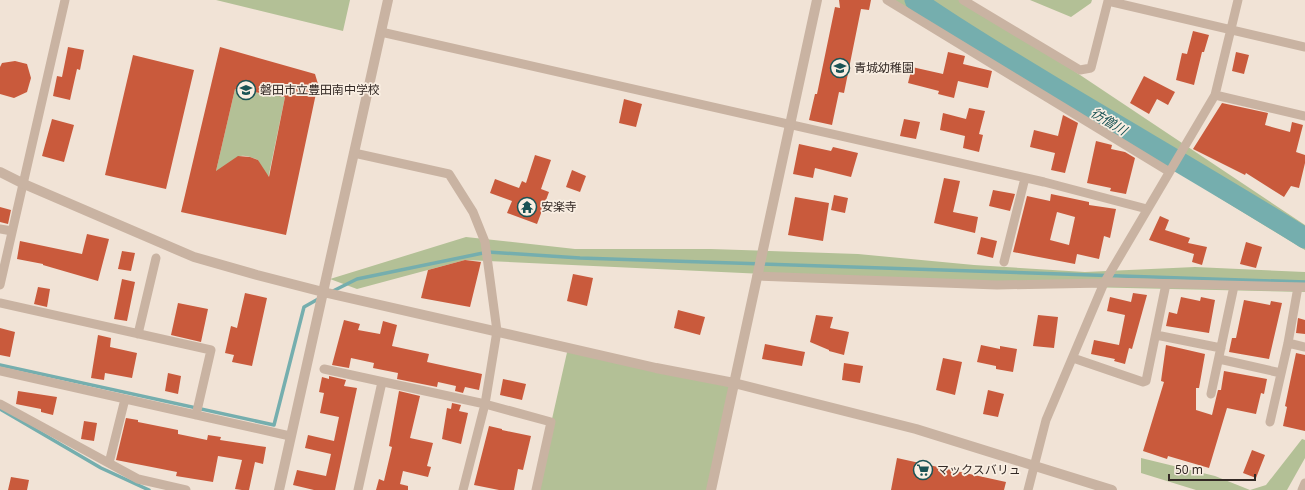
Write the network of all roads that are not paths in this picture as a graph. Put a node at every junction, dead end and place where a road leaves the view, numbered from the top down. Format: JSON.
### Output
{"nodes":[{"id":1,"x":65,"y":0,"type":"edge"},
{"id":2,"x":388,"y":0,"type":"edge"},
{"id":3,"x":817,"y":0,"type":"edge"},
{"id":4,"x":887,"y":0,"type":"edge"},
{"id":5,"x":963,"y":0,"type":"edge"},
{"id":6,"x":1238,"y":0,"type":"edge"},
{"id":7,"x":1232,"y":29,"type":"junction"},
{"id":8,"x":381,"y":32,"type":"junction"},
{"id":9,"x":1305,"y":47,"type":"edge"},
{"id":10,"x":1215,"y":95,"type":"junction"},
{"id":11,"x":1305,"y":116,"type":"edge"},
{"id":12,"x":790,"y":124,"type":"junction"},
{"id":13,"x":354,"y":153,"type":"junction"},
{"id":14,"x":1168,"y":171,"type":"junction"},
{"id":15,"x":0,"y":172,"type":"edge"},
{"id":16,"x":1025,"y":178,"type":"junction"},
{"id":17,"x":24,"y":184,"type":"junction"},
{"id":18,"x":1147,"y":209,"type":"junction"},
{"id":19,"x":0,"y":229,"type":"edge"},
{"id":20,"x":12,"y":231,"type":"junction"},
{"id":21,"x":156,"y":258,"type":"dead end"},
{"id":22,"x":1004,"y":262,"type":"dead end"},
{"id":23,"x":757,"y":276,"type":"junction"},
{"id":24,"x":1104,"y":283,"type":"junction"},
{"id":25,"x":0,"y":284,"type":"edge"},
{"id":26,"x":1166,"y":284,"type":"junction"},
{"id":27,"x":1234,"y":286,"type":"junction"},
{"id":28,"x":1301,"y":287,"type":"edge"},
{"id":29,"x":323,"y":292,"type":"junction"},
{"id":30,"x":0,"y":303,"type":"edge"},
{"id":31,"x":497,"y":331,"type":"junction"},
{"id":32,"x":138,"y":334,"type":"junction"},
{"id":33,"x":1156,"y":335,"type":"junction"},
{"id":34,"x":1288,"y":343,"type":"junction"},
{"id":35,"x":1305,"y":347,"type":"edge"},
{"id":36,"x":1221,"y":348,"type":"junction"},
{"id":37,"x":1073,"y":358,"type":"junction"},
{"id":38,"x":1219,"y":359,"type":"junction"},
{"id":39,"x":324,"y":369,"type":"dead end"},
{"id":40,"x":0,"y":371,"type":"edge"},
{"id":41,"x":1281,"y":373,"type":"junction"},
{"id":42,"x":382,"y":382,"type":"junction"},
{"id":43,"x":734,"y":383,"type":"junction"},
{"id":44,"x":1211,"y":394,"type":"dead end"},
{"id":45,"x":125,"y":399,"type":"junction"},
{"id":46,"x":0,"y":404,"type":"edge"},
{"id":47,"x":485,"y":404,"type":"junction"},
{"id":48,"x":196,"y":415,"type":"junction"},
{"id":49,"x":1270,"y":422,"type":"dead end"},
{"id":50,"x":290,"y":436,"type":"junction"},
{"id":51,"x":109,"y":464,"type":"junction"},
{"id":52,"x":1034,"y":466,"type":"junction"},
{"id":53,"x":1305,"y":482,"type":"edge"},
{"id":54,"x":186,"y":490,"type":"edge"},
{"id":55,"x":279,"y":490,"type":"edge"},
{"id":56,"x":358,"y":490,"type":"edge"},
{"id":57,"x":464,"y":490,"type":"edge"},
{"id":58,"x":536,"y":490,"type":"edge"},
{"id":59,"x":711,"y":490,"type":"edge"},
{"id":60,"x":1028,"y":490,"type":"edge"},
{"id":61,"x":1112,"y":490,"type":"edge"},
{"id":62,"x":1302,"y":490,"type":"edge"}],
"edges":[{"from":1,"to":17,"type":"street"},
{"from":2,"to":8,"type":"street"},
{"from":3,"to":12,"type":"street"},
{"from":4,"to":14,"type":"street"},
{"from":5,"to":7,"type":"street"},
{"from":6,"to":7,"type":"street"},
{"from":7,"to":9,"type":"street"},
{"from":7,"to":10,"type":"street"},
{"from":8,"to":12,"type":"street"},
{"from":8,"to":13,"type":"street"},
{"from":10,"to":11,"type":"street"},
{"from":10,"to":14,"type":"street"},
{"from":12,"to":16,"type":"street"},
{"from":12,"to":23,"type":"street"},
{"from":13,"to":29,"type":"street"},
{"from":13,"to":31,"type":"street"},
{"from":14,"to":18,"type":"street"},
{"from":15,"to":17,"type":"street"},
{"from":16,"to":18,"type":"street"},
{"from":16,"to":22,"type":"street"},
{"from":17,"to":20,"type":"street"},
{"from":17,"to":29,"type":"street"},
{"from":18,"to":24,"type":"street"},
{"from":19,"to":20,"type":"street"},
{"from":20,"to":25,"type":"street"},
{"from":21,"to":32,"type":"street"},
{"from":23,"to":24,"type":"street"},
{"from":23,"to":43,"type":"street"},
{"from":24,"to":26,"type":"street"},
{"from":24,"to":37,"type":"street"},
{"from":26,"to":27,"type":"street"},
{"from":26,"to":33,"type":"street"},
{"from":27,"to":28,"type":"street"},
{"from":27,"to":36,"type":"street"},
{"from":28,"to":34,"type":"street"},
{"from":29,"to":31,"type":"street"},
{"from":29,"to":50,"type":"street"},
{"from":30,"to":32,"type":"street"},
{"from":31,"to":43,"type":"street"},
{"from":31,"to":47,"type":"street"},
{"from":32,"to":48,"type":"street"},
{"from":33,"to":36,"type":"street"},
{"from":33,"to":37,"type":"street"},
{"from":34,"to":35,"type":"street"},
{"from":34,"to":41,"type":"street"},
{"from":36,"to":38,"type":"street"},
{"from":37,"to":52,"type":"street"},
{"from":38,"to":41,"type":"street"},
{"from":38,"to":44,"type":"street"},
{"from":39,"to":42,"type":"street"},
{"from":40,"to":45,"type":"street"},
{"from":41,"to":49,"type":"street"},
{"from":42,"to":47,"type":"street"},
{"from":42,"to":56,"type":"street"},
{"from":43,"to":52,"type":"street"},
{"from":43,"to":59,"type":"street"},
{"from":45,"to":48,"type":"street"},
{"from":45,"to":51,"type":"street"},
{"from":46,"to":51,"type":"street"},
{"from":47,"to":57,"type":"street"},
{"from":47,"to":58,"type":"street"},
{"from":48,"to":50,"type":"street"},
{"from":50,"to":55,"type":"street"},
{"from":51,"to":54,"type":"street"},
{"from":52,"to":60,"type":"street"},
{"from":52,"to":61,"type":"street"},
{"from":53,"to":62,"type":"street"}]}
